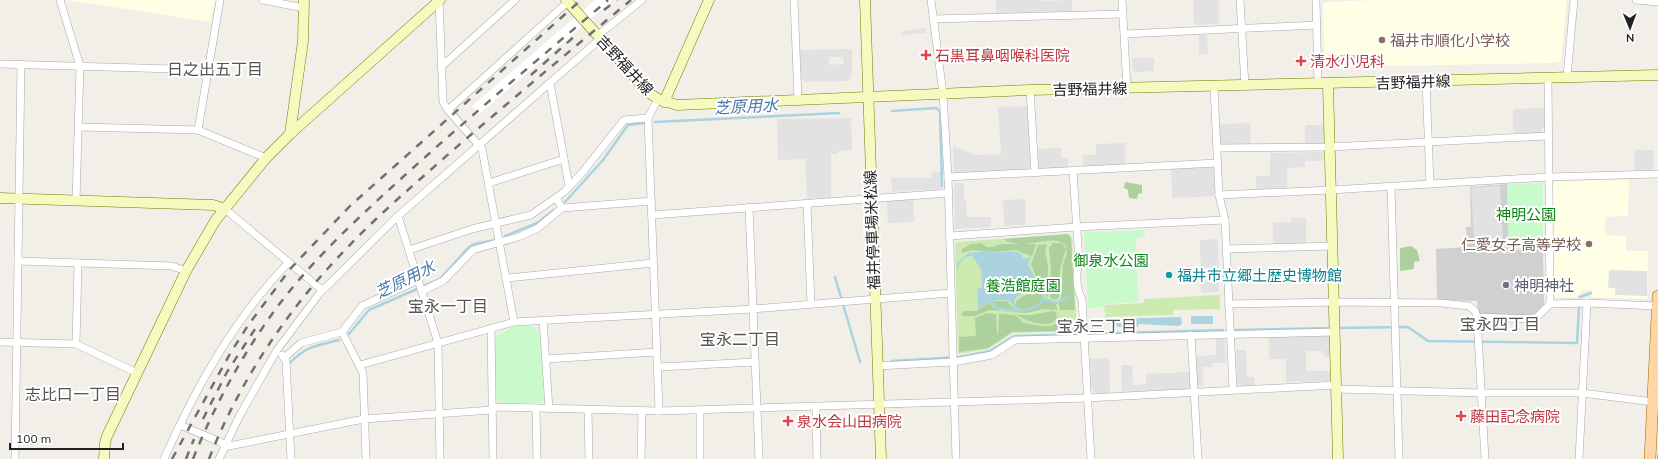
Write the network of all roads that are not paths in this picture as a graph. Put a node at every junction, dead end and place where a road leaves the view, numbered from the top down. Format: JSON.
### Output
{"nodes":[{"id":1,"x":60,"y":0,"type":"edge"},
{"id":2,"x":220,"y":0,"type":"edge"},
{"id":3,"x":263,"y":0,"type":"edge"},
{"id":4,"x":440,"y":0,"type":"edge"},
{"id":5,"x":515,"y":0,"type":"edge"},
{"id":6,"x":642,"y":0,"type":"edge"},
{"id":7,"x":709,"y":0,"type":"edge"},
{"id":8,"x":794,"y":0,"type":"edge"},
{"id":9,"x":865,"y":0,"type":"edge"},
{"id":10,"x":931,"y":0,"type":"edge"},
{"id":11,"x":1122,"y":0,"type":"edge"},
{"id":12,"x":1240,"y":0,"type":"edge"},
{"id":13,"x":1316,"y":0,"type":"edge"},
{"id":14,"x":1574,"y":0,"type":"edge"},
{"id":15,"x":1636,"y":0,"type":"edge"},
{"id":16,"x":568,"y":1,"type":"edge"},
{"id":17,"x":1658,"y":2,"type":"edge"},
{"id":18,"x":304,"y":4,"type":"edge"},
{"id":19,"x":1123,"y":14,"type":"junction"},
{"id":20,"x":933,"y":19,"type":"junction"},
{"id":21,"x":1317,"y":25,"type":"junction"},
{"id":22,"x":1242,"y":28,"type":"junction"},
{"id":23,"x":1125,"y":34,"type":"junction"},
{"id":24,"x":599,"y":38,"type":"junction"},
{"id":25,"x":0,"y":64,"type":"edge"},
{"id":26,"x":21,"y":64,"type":"junction"},
{"id":27,"x":80,"y":66,"type":"junction"},
{"id":28,"x":441,"y":67,"type":"junction"},
{"id":29,"x":209,"y":70,"type":"junction"},
{"id":30,"x":1658,"y":75,"type":"edge"},
{"id":31,"x":1567,"y":77,"type":"junction"},
{"id":32,"x":1548,"y":78,"type":"junction"},
{"id":33,"x":1426,"y":81,"type":"junction"},
{"id":34,"x":550,"y":83,"type":"junction"},
{"id":35,"x":1323,"y":84,"type":"junction"},
{"id":36,"x":1246,"y":86,"type":"junction"},
{"id":37,"x":1214,"y":87,"type":"junction"},
{"id":38,"x":1127,"y":88,"type":"junction"},
{"id":39,"x":1030,"y":90,"type":"junction"},
{"id":40,"x":943,"y":94,"type":"junction"},
{"id":41,"x":868,"y":96,"type":"junction"},
{"id":42,"x":798,"y":99,"type":"junction"},
{"id":43,"x":661,"y":100,"type":"junction"},
{"id":44,"x":448,"y":110,"type":"junction"},
{"id":45,"x":648,"y":118,"type":"junction"},
{"id":46,"x":80,"y":127,"type":"junction"},
{"id":47,"x":198,"y":130,"type":"junction"},
{"id":48,"x":290,"y":134,"type":"junction"},
{"id":49,"x":1548,"y":136,"type":"junction"},
{"id":50,"x":1428,"y":143,"type":"junction"},
{"id":51,"x":480,"y":146,"type":"junction"},
{"id":52,"x":1329,"y":147,"type":"junction"},
{"id":53,"x":1217,"y":148,"type":"junction"},
{"id":54,"x":266,"y":158,"type":"junction"},
{"id":55,"x":564,"y":159,"type":"junction"},
{"id":56,"x":1217,"y":163,"type":"junction"},
{"id":57,"x":1073,"y":171,"type":"junction"},
{"id":58,"x":1035,"y":173,"type":"junction"},
{"id":59,"x":1658,"y":174,"type":"edge"},
{"id":60,"x":948,"y":177,"type":"junction"},
{"id":61,"x":1549,"y":177,"type":"junction"},
{"id":62,"x":489,"y":183,"type":"junction"},
{"id":63,"x":1430,"y":184,"type":"junction"},
{"id":64,"x":569,"y":186,"type":"junction"},
{"id":65,"x":1391,"y":187,"type":"junction"},
{"id":66,"x":1330,"y":190,"type":"junction"},
{"id":67,"x":949,"y":194,"type":"junction"},
{"id":68,"x":1219,"y":195,"type":"junction"},
{"id":69,"x":0,"y":198,"type":"edge"},
{"id":70,"x":556,"y":198,"type":"junction"},
{"id":71,"x":871,"y":198,"type":"junction"},
{"id":72,"x":19,"y":199,"type":"junction"},
{"id":73,"x":652,"y":201,"type":"junction"},
{"id":74,"x":76,"y":202,"type":"junction"},
{"id":75,"x":807,"y":203,"type":"junction"},
{"id":76,"x":749,"y":207,"type":"junction"},
{"id":77,"x":562,"y":208,"type":"junction"},
{"id":78,"x":225,"y":209,"type":"junction"},
{"id":79,"x":652,"y":214,"type":"junction"},
{"id":80,"x":398,"y":216,"type":"junction"},
{"id":81,"x":1225,"y":220,"type":"junction"},
{"id":82,"x":497,"y":224,"type":"junction"},
{"id":83,"x":1076,"y":227,"type":"junction"},
{"id":84,"x":950,"y":236,"type":"junction"},
{"id":85,"x":500,"y":243,"type":"junction"},
{"id":86,"x":1332,"y":246,"type":"junction"},
{"id":87,"x":1226,"y":249,"type":"junction"},
{"id":88,"x":409,"y":250,"type":"junction"},
{"id":89,"x":18,"y":261,"type":"junction"},
{"id":90,"x":289,"y":262,"type":"junction"},
{"id":91,"x":78,"y":263,"type":"junction"},
{"id":92,"x":653,"y":263,"type":"junction"},
{"id":93,"x":186,"y":271,"type":"junction"},
{"id":94,"x":506,"y":278,"type":"junction"},
{"id":95,"x":418,"y":280,"type":"junction"},
{"id":96,"x":322,"y":290,"type":"junction"},
{"id":97,"x":422,"y":291,"type":"junction"},
{"id":98,"x":951,"y":293,"type":"junction"},
{"id":99,"x":1658,"y":296,"type":"edge"},
{"id":100,"x":874,"y":299,"type":"junction"},
{"id":101,"x":1334,"y":302,"type":"junction"},
{"id":102,"x":1395,"y":303,"type":"junction"},
{"id":103,"x":1587,"y":303,"type":"junction"},
{"id":104,"x":811,"y":304,"type":"junction"},
{"id":105,"x":1228,"y":304,"type":"junction"},
{"id":106,"x":1550,"y":304,"type":"junction"},
{"id":107,"x":1658,"y":306,"type":"edge"},
{"id":108,"x":753,"y":309,"type":"junction"},
{"id":109,"x":656,"y":314,"type":"junction"},
{"id":110,"x":1477,"y":318,"type":"junction"},
{"id":111,"x":543,"y":320,"type":"junction"},
{"id":112,"x":514,"y":322,"type":"junction"},
{"id":113,"x":491,"y":328,"type":"junction"},
{"id":114,"x":1335,"y":329,"type":"junction"},
{"id":115,"x":342,"y":332,"type":"junction"},
{"id":116,"x":1230,"y":334,"type":"junction"},
{"id":117,"x":1190,"y":335,"type":"junction"},
{"id":118,"x":1084,"y":338,"type":"junction"},
{"id":119,"x":0,"y":342,"type":"edge"},
{"id":120,"x":17,"y":343,"type":"junction"},
{"id":121,"x":438,"y":343,"type":"junction"},
{"id":122,"x":76,"y":344,"type":"junction"},
{"id":123,"x":277,"y":350,"type":"junction"},
{"id":124,"x":657,"y":352,"type":"junction"},
{"id":125,"x":284,"y":358,"type":"junction"},
{"id":126,"x":546,"y":359,"type":"junction"},
{"id":127,"x":953,"y":359,"type":"junction"},
{"id":128,"x":755,"y":362,"type":"junction"},
{"id":129,"x":360,"y":365,"type":"junction"},
{"id":130,"x":877,"y":366,"type":"junction"},
{"id":131,"x":658,"y":367,"type":"junction"},
{"id":132,"x":137,"y":373,"type":"junction"},
{"id":133,"x":1336,"y":387,"type":"junction"},
{"id":134,"x":1232,"y":389,"type":"junction"},
{"id":135,"x":1397,"y":390,"type":"junction"},
{"id":136,"x":1194,"y":393,"type":"junction"},
{"id":137,"x":1482,"y":393,"type":"junction"},
{"id":138,"x":1582,"y":393,"type":"junction"},
{"id":139,"x":1087,"y":398,"type":"junction"},
{"id":140,"x":954,"y":402,"type":"junction"},
{"id":141,"x":1653,"y":402,"type":"junction"},
{"id":142,"x":879,"y":405,"type":"junction"},
{"id":143,"x":816,"y":407,"type":"junction"},
{"id":144,"x":536,"y":408,"type":"junction"},
{"id":145,"x":757,"y":408,"type":"junction"},
{"id":146,"x":549,"y":409,"type":"junction"},
{"id":147,"x":492,"y":410,"type":"junction"},
{"id":148,"x":588,"y":410,"type":"junction"},
{"id":149,"x":700,"y":410,"type":"junction"},
{"id":150,"x":642,"y":411,"type":"junction"},
{"id":151,"x":659,"y":411,"type":"junction"},
{"id":152,"x":439,"y":414,"type":"junction"},
{"id":153,"x":364,"y":419,"type":"junction"},
{"id":154,"x":180,"y":425,"type":"junction"},
{"id":155,"x":290,"y":434,"type":"junction"},
{"id":156,"x":225,"y":446,"type":"junction"},
{"id":157,"x":15,"y":459,"type":"edge"},
{"id":158,"x":104,"y":459,"type":"edge"},
{"id":159,"x":164,"y":459,"type":"edge"},
{"id":160,"x":219,"y":459,"type":"edge"},
{"id":161,"x":291,"y":459,"type":"edge"},
{"id":162,"x":366,"y":459,"type":"edge"},
{"id":163,"x":440,"y":459,"type":"edge"},
{"id":164,"x":493,"y":459,"type":"edge"},
{"id":165,"x":537,"y":459,"type":"edge"},
{"id":166,"x":589,"y":459,"type":"edge"},
{"id":167,"x":641,"y":459,"type":"edge"},
{"id":168,"x":700,"y":459,"type":"edge"},
{"id":169,"x":759,"y":459,"type":"edge"},
{"id":170,"x":817,"y":459,"type":"edge"},
{"id":171,"x":881,"y":459,"type":"edge"},
{"id":172,"x":956,"y":459,"type":"edge"},
{"id":173,"x":1091,"y":459,"type":"edge"},
{"id":174,"x":1198,"y":459,"type":"edge"},
{"id":175,"x":1338,"y":459,"type":"edge"},
{"id":176,"x":1399,"y":459,"type":"edge"},
{"id":177,"x":1485,"y":459,"type":"edge"},
{"id":178,"x":1579,"y":459,"type":"edge"},
{"id":179,"x":1650,"y":459,"type":"edge"}],
"edges":[{"from":1,"to":27,"type":"street"},
{"from":2,"to":29,"type":"street"},
{"from":3,"to":18,"type":"street"},
{"from":4,"to":28,"type":"street"},
{"from":4,"to":48,"type":"main road"},
{"from":5,"to":28,"type":"street"},
{"from":6,"to":24,"type":"street"},
{"from":7,"to":43,"type":"main road"},
{"from":8,"to":42,"type":"street"},
{"from":9,"to":41,"type":"main road","name":"福井停車場米松線"},
{"from":10,"to":20,"type":"street"},
{"from":11,"to":19,"type":"street"},
{"from":12,"to":22,"type":"street"},
{"from":13,"to":21,"type":"street"},
{"from":14,"to":31,"type":"street"},
{"from":15,"to":17,"type":"street"},
{"from":16,"to":24,"type":"main road","name":"吉野福井線"},
{"from":16,"to":44,"type":"street"},
{"from":18,"to":48,"type":"main road"},
{"from":19,"to":20,"type":"street"},
{"from":19,"to":23,"type":"street"},
{"from":20,"to":40,"type":"street"},
{"from":21,"to":22,"type":"street"},
{"from":21,"to":35,"type":"street"},
{"from":22,"to":23,"type":"street"},
{"from":22,"to":36,"type":"street"},
{"from":23,"to":38,"type":"street"},
{"from":24,"to":34,"type":"street"},
{"from":24,"to":43,"type":"main road","name":"吉野福井線"},
{"from":25,"to":26,"type":"street"},
{"from":26,"to":27,"type":"street"},
{"from":26,"to":72,"type":"street"},
{"from":27,"to":29,"type":"street"},
{"from":27,"to":46,"type":"street"},
{"from":28,"to":44,"type":"street"},
{"from":29,"to":47,"type":"street"},
{"from":30,"to":31,"type":"main road","name":"吉野福井線"},
{"from":31,"to":32,"type":"main road","name":"吉野福井線"},
{"from":32,"to":33,"type":"main road","name":"吉野福井線"},
{"from":32,"to":49,"type":"street"},
{"from":33,"to":35,"type":"main road","name":"吉野福井線"},
{"from":33,"to":50,"type":"street"},
{"from":34,"to":51,"type":"street"},
{"from":34,"to":55,"type":"street"},
{"from":35,"to":36,"type":"main road","name":"吉野福井線"},
{"from":35,"to":52,"type":"main road"},
{"from":36,"to":37,"type":"main road","name":"吉野福井線"},
{"from":37,"to":38,"type":"main road","name":"吉野福井線"},
{"from":37,"to":53,"type":"street"},
{"from":38,"to":39,"type":"main road","name":"吉野福井線"},
{"from":39,"to":40,"type":"main road","name":"吉野福井線"},
{"from":39,"to":58,"type":"street"},
{"from":40,"to":41,"type":"main road","name":"吉野福井線"},
{"from":40,"to":60,"type":"street"},
{"from":41,"to":42,"type":"main road","name":"吉野福井線"},
{"from":41,"to":71,"type":"main road","name":"福井停車場米松線"},
{"from":42,"to":43,"type":"main road","name":"吉野福井線"},
{"from":43,"to":45,"type":"street"},
{"from":44,"to":51,"type":"street"},
{"from":45,"to":64,"type":"street"},
{"from":45,"to":73,"type":"street"},
{"from":46,"to":47,"type":"street"},
{"from":46,"to":74,"type":"street"},
{"from":47,"to":54,"type":"street"},
{"from":48,"to":54,"type":"main road"},
{"from":49,"to":50,"type":"street"},
{"from":49,"to":61,"type":"street"},
{"from":50,"to":52,"type":"street"},
{"from":50,"to":63,"type":"street"},
{"from":51,"to":62,"type":"street"},
{"from":51,"to":80,"type":"street"},
{"from":52,"to":53,"type":"street"},
{"from":52,"to":66,"type":"main road"},
{"from":53,"to":56,"type":"street"},
{"from":54,"to":78,"type":"main road"},
{"from":55,"to":62,"type":"street"},
{"from":55,"to":64,"type":"street"},
{"from":56,"to":57,"type":"street"},
{"from":56,"to":68,"type":"street"},
{"from":57,"to":58,"type":"street"},
{"from":57,"to":83,"type":"street"},
{"from":58,"to":60,"type":"street"},
{"from":59,"to":61,"type":"street"},
{"from":60,"to":67,"type":"street"},
{"from":61,"to":63,"type":"street"},
{"from":61,"to":106,"type":"street"},
{"from":62,"to":82,"type":"street"},
{"from":63,"to":65,"type":"street"},
{"from":64,"to":70,"type":"street"},
{"from":65,"to":66,"type":"street"},
{"from":65,"to":102,"type":"street"},
{"from":66,"to":68,"type":"street"},
{"from":66,"to":86,"type":"main road"},
{"from":67,"to":71,"type":"street"},
{"from":67,"to":84,"type":"street"},
{"from":68,"to":81,"type":"street"},
{"from":69,"to":72,"type":"main road"},
{"from":70,"to":77,"type":"street"},
{"from":70,"to":82,"type":"street"},
{"from":71,"to":75,"type":"street"},
{"from":71,"to":100,"type":"main road","name":"福井停車場米松線"},
{"from":72,"to":74,"type":"main road"},
{"from":72,"to":89,"type":"street"},
{"from":73,"to":77,"type":"street"},
{"from":73,"to":79,"type":"street"},
{"from":74,"to":78,"type":"main road"},
{"from":75,"to":76,"type":"street"},
{"from":75,"to":104,"type":"street"},
{"from":76,"to":79,"type":"street"},
{"from":76,"to":108,"type":"street"},
{"from":77,"to":85,"type":"street"},
{"from":78,"to":90,"type":"street"},
{"from":78,"to":93,"type":"main road"},
{"from":79,"to":92,"type":"street"},
{"from":80,"to":88,"type":"street"},
{"from":80,"to":96,"type":"street"},
{"from":81,"to":83,"type":"street"},
{"from":81,"to":87,"type":"street"},
{"from":82,"to":85,"type":"street"},
{"from":82,"to":88,"type":"street"},
{"from":83,"to":84,"type":"street"},
{"from":83,"to":118,"type":"street"},
{"from":84,"to":98,"type":"street"},
{"from":85,"to":94,"type":"street"},
{"from":85,"to":97,"type":"street"},
{"from":86,"to":87,"type":"street"},
{"from":86,"to":101,"type":"main road"},
{"from":87,"to":105,"type":"street"},
{"from":88,"to":95,"type":"street"},
{"from":89,"to":91,"type":"street"},
{"from":89,"to":120,"type":"street"},
{"from":90,"to":96,"type":"street"},
{"from":90,"to":154,"type":"street"},
{"from":91,"to":93,"type":"street"},
{"from":91,"to":122,"type":"street"},
{"from":92,"to":94,"type":"street"},
{"from":92,"to":109,"type":"street"},
{"from":93,"to":132,"type":"main road"},
{"from":94,"to":112,"type":"street"},
{"from":95,"to":97,"type":"street"},
{"from":95,"to":115,"type":"street"},
{"from":96,"to":123,"type":"street"},
{"from":97,"to":121,"type":"street"},
{"from":98,"to":100,"type":"street"},
{"from":98,"to":127,"type":"street"},
{"from":99,"to":107,"type":"main road"},
{"from":100,"to":104,"type":"street"},
{"from":100,"to":130,"type":"main road","name":"福井停車場米松線"},
{"from":101,"to":102,"type":"street"},
{"from":101,"to":105,"type":"street"},
{"from":101,"to":114,"type":"main road"},
{"from":102,"to":110,"type":"street"},
{"from":102,"to":135,"type":"street"},
{"from":103,"to":106,"type":"street"},
{"from":103,"to":107,"type":"street"},
{"from":103,"to":138,"type":"street"},
{"from":104,"to":108,"type":"street"},
{"from":105,"to":116,"type":"street"},
{"from":106,"to":110,"type":"street"},
{"from":107,"to":141,"type":"main road"},
{"from":108,"to":109,"type":"street"},
{"from":108,"to":128,"type":"street"},
{"from":109,"to":111,"type":"street"},
{"from":109,"to":124,"type":"street"},
{"from":110,"to":137,"type":"street"},
{"from":111,"to":112,"type":"street"},
{"from":111,"to":126,"type":"street"},
{"from":112,"to":113,"type":"street"},
{"from":113,"to":121,"type":"street"},
{"from":113,"to":147,"type":"street"},
{"from":114,"to":116,"type":"street"},
{"from":114,"to":133,"type":"main road"},
{"from":115,"to":125,"type":"street"},
{"from":115,"to":129,"type":"street"},
{"from":116,"to":117,"type":"street"},
{"from":116,"to":134,"type":"street"},
{"from":117,"to":118,"type":"street"},
{"from":117,"to":136,"type":"street"},
{"from":118,"to":127,"type":"street"},
{"from":118,"to":139,"type":"street"},
{"from":119,"to":120,"type":"street"},
{"from":120,"to":122,"type":"street"},
{"from":120,"to":157,"type":"street"},
{"from":121,"to":129,"type":"street"},
{"from":121,"to":152,"type":"street"},
{"from":122,"to":132,"type":"street"},
{"from":123,"to":125,"type":"street"},
{"from":123,"to":156,"type":"street"},
{"from":124,"to":126,"type":"street"},
{"from":124,"to":131,"type":"street"},
{"from":125,"to":155,"type":"street"},
{"from":126,"to":146,"type":"street"},
{"from":127,"to":130,"type":"street"},
{"from":127,"to":140,"type":"street"},
{"from":128,"to":131,"type":"street"},
{"from":128,"to":145,"type":"street"},
{"from":129,"to":153,"type":"street"},
{"from":130,"to":142,"type":"main road","name":"福井停車場米松線"},
{"from":131,"to":151,"type":"street"},
{"from":132,"to":158,"type":"main road"},
{"from":133,"to":134,"type":"street"},
{"from":133,"to":135,"type":"street"},
{"from":133,"to":175,"type":"main road"},
{"from":134,"to":136,"type":"street"},
{"from":135,"to":137,"type":"street"},
{"from":135,"to":176,"type":"street"},
{"from":136,"to":139,"type":"street"},
{"from":136,"to":174,"type":"street"},
{"from":137,"to":138,"type":"street"},
{"from":137,"to":177,"type":"street"},
{"from":138,"to":141,"type":"street"},
{"from":138,"to":178,"type":"street"},
{"from":139,"to":140,"type":"street"},
{"from":139,"to":173,"type":"street"},
{"from":140,"to":142,"type":"street"},
{"from":140,"to":172,"type":"street"},
{"from":141,"to":179,"type":"main road"},
{"from":142,"to":143,"type":"street"},
{"from":142,"to":171,"type":"main road","name":"福井停車場米松線"},
{"from":143,"to":145,"type":"street"},
{"from":143,"to":170,"type":"street"},
{"from":144,"to":146,"type":"street"},
{"from":144,"to":147,"type":"street"},
{"from":144,"to":165,"type":"street"},
{"from":145,"to":149,"type":"street"},
{"from":145,"to":169,"type":"street"},
{"from":146,"to":148,"type":"street"},
{"from":147,"to":152,"type":"street"},
{"from":147,"to":164,"type":"street"},
{"from":148,"to":150,"type":"street"},
{"from":148,"to":166,"type":"street"},
{"from":149,"to":151,"type":"street"},
{"from":149,"to":168,"type":"street"},
{"from":150,"to":151,"type":"street"},
{"from":150,"to":167,"type":"street"},
{"from":152,"to":153,"type":"street"},
{"from":152,"to":163,"type":"street"},
{"from":153,"to":155,"type":"street"},
{"from":153,"to":162,"type":"street"},
{"from":154,"to":156,"type":"street"},
{"from":154,"to":159,"type":"street"},
{"from":155,"to":156,"type":"street"},
{"from":155,"to":161,"type":"street"},
{"from":156,"to":160,"type":"street"}]}
